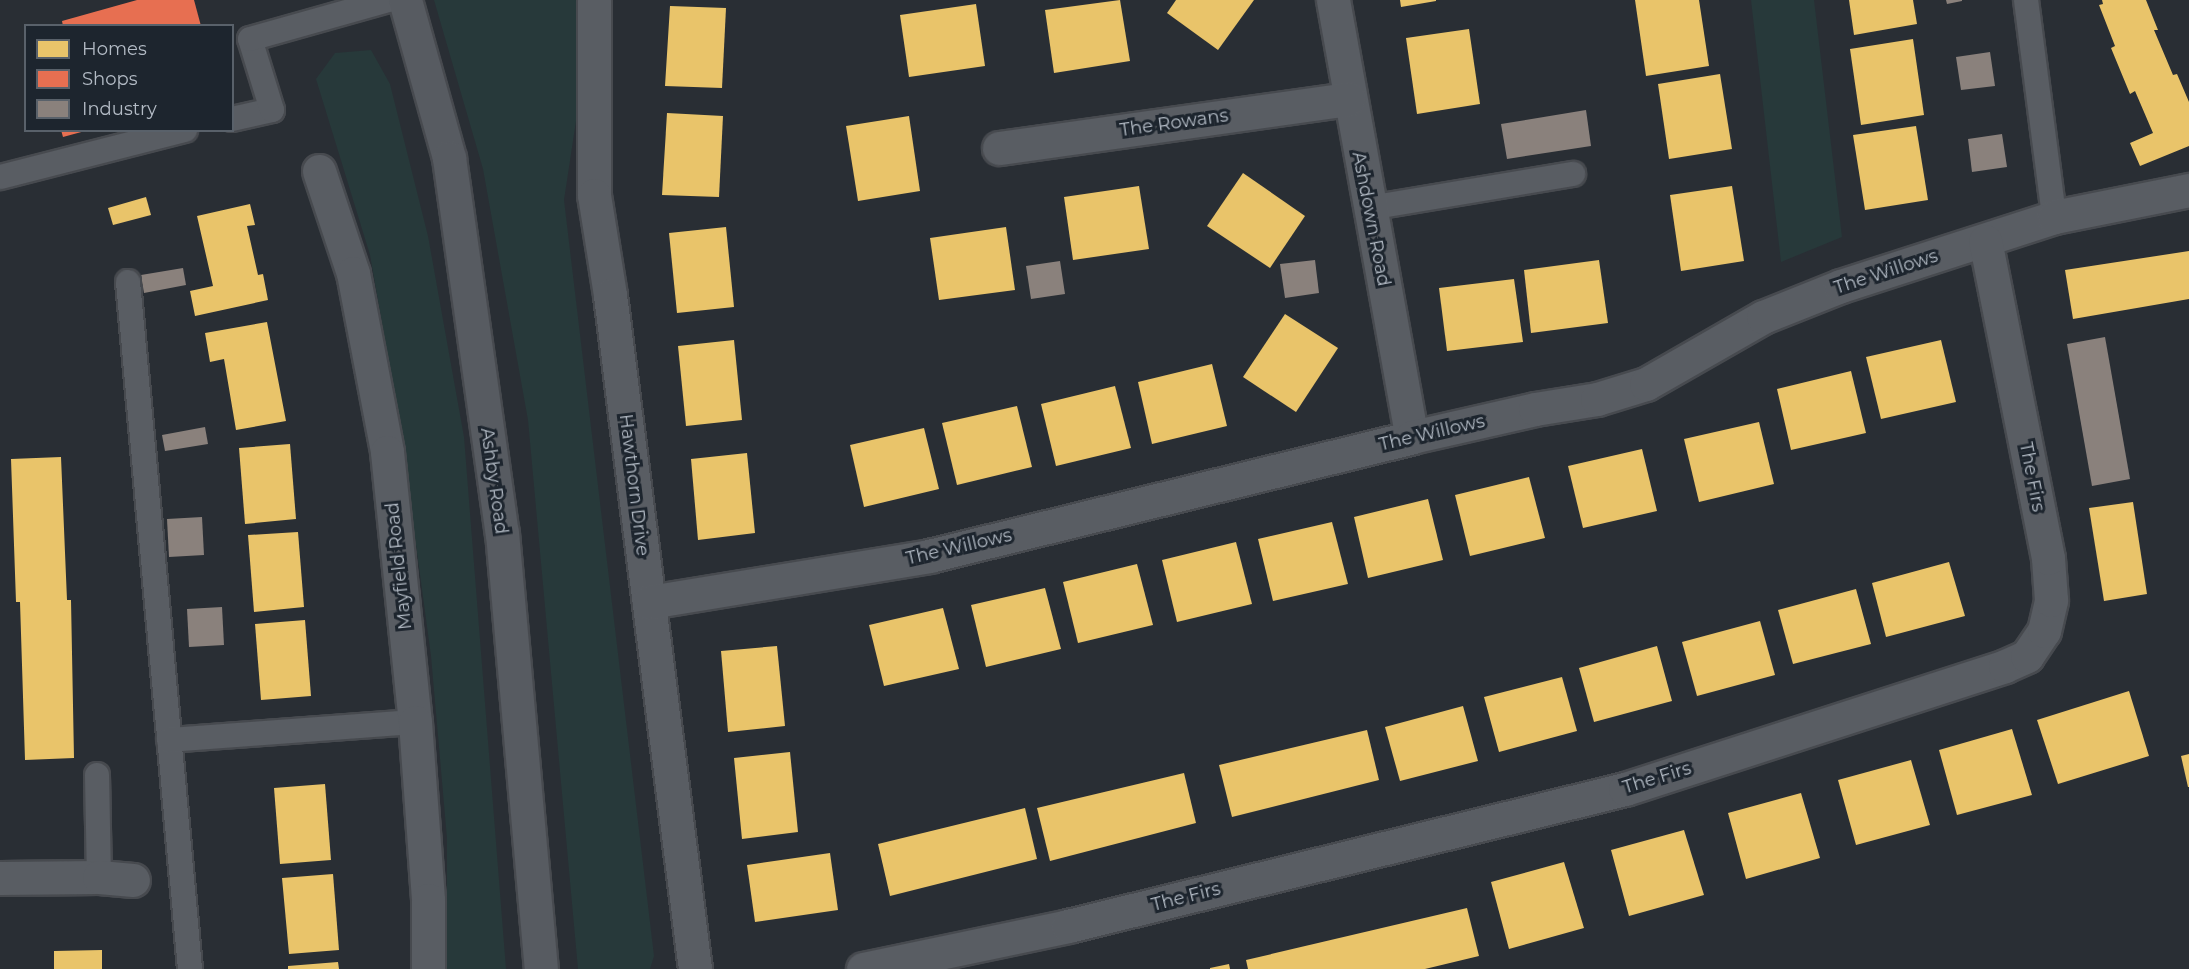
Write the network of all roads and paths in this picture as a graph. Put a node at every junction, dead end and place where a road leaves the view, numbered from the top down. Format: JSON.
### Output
{"nodes":[{"id":1,"x":389,"y":0,"type":"edge"},
{"id":2,"x":405,"y":0,"type":"edge"},
{"id":3,"x":594,"y":0,"type":"edge"},
{"id":4,"x":1333,"y":0,"type":"edge"},
{"id":5,"x":2026,"y":0,"type":"edge"},
{"id":6,"x":1349,"y":99,"type":"junction"},
{"id":7,"x":234,"y":119,"type":"edge"},
{"id":8,"x":177,"y":132,"type":"edge"},
{"id":9,"x":999,"y":148,"type":"dead end"},
{"id":10,"x":319,"y":171,"type":"dead end"},
{"id":11,"x":1573,"y":174,"type":"dead end"},
{"id":12,"x":0,"y":177,"type":"edge"},
{"id":13,"x":2189,"y":190,"type":"edge"},
{"id":14,"x":1369,"y":208,"type":"junction"},
{"id":15,"x":2054,"y":217,"type":"junction"},
{"id":16,"x":1985,"y":241,"type":"junction"},
{"id":17,"x":128,"y":282,"type":"dead end"},
{"id":18,"x":1412,"y":437,"type":"junction"},
{"id":19,"x":649,"y":602,"type":"junction"},
{"id":20,"x":415,"y":722,"type":"junction"},
{"id":21,"x":169,"y":740,"type":"junction"},
{"id":22,"x":97,"y":775,"type":"dead end"},
{"id":23,"x":99,"y":877,"type":"junction"},
{"id":24,"x":0,"y":878,"type":"edge"},
{"id":25,"x":133,"y":880,"type":"dead end"},
{"id":26,"x":190,"y":969,"type":"edge"},
{"id":27,"x":428,"y":969,"type":"edge"},
{"id":28,"x":541,"y":969,"type":"edge"},
{"id":29,"x":695,"y":969,"type":"edge"},
{"id":30,"x":863,"y":969,"type":"edge"}],
"edges":[{"from":1,"to":7,"type":"lane"},
{"from":2,"to":28,"type":"street","name":"Ashby Road"},
{"from":3,"to":19,"type":"street","name":"Hawthorn Drive"},
{"from":4,"to":6,"type":"street","name":"Ashdown Road"},
{"from":5,"to":15,"type":"lane"},
{"from":6,"to":9,"type":"street","name":"The Rowans"},
{"from":6,"to":14,"type":"street","name":"Ashdown Road"},
{"from":8,"to":12,"type":"lane"},
{"from":10,"to":20,"type":"street","name":"Mayfield Road"},
{"from":11,"to":14,"type":"lane"},
{"from":13,"to":15,"type":"street","name":"The Willows"},
{"from":14,"to":18,"type":"street","name":"Ashdown Road"},
{"from":15,"to":16,"type":"street","name":"The Willows"},
{"from":16,"to":18,"type":"street","name":"The Willows"},
{"from":16,"to":30,"type":"street","name":"The Firs"},
{"from":17,"to":21,"type":"lane"},
{"from":18,"to":19,"type":"street","name":"The Willows"},
{"from":19,"to":29,"type":"street","name":"Hawthorn Drive"},
{"from":20,"to":21,"type":"lane"},
{"from":20,"to":27,"type":"street","name":"Mayfield Road"},
{"from":21,"to":26,"type":"lane"},
{"from":22,"to":23,"type":"lane"},
{"from":23,"to":24,"type":"street"},
{"from":23,"to":25,"type":"street"}]}
